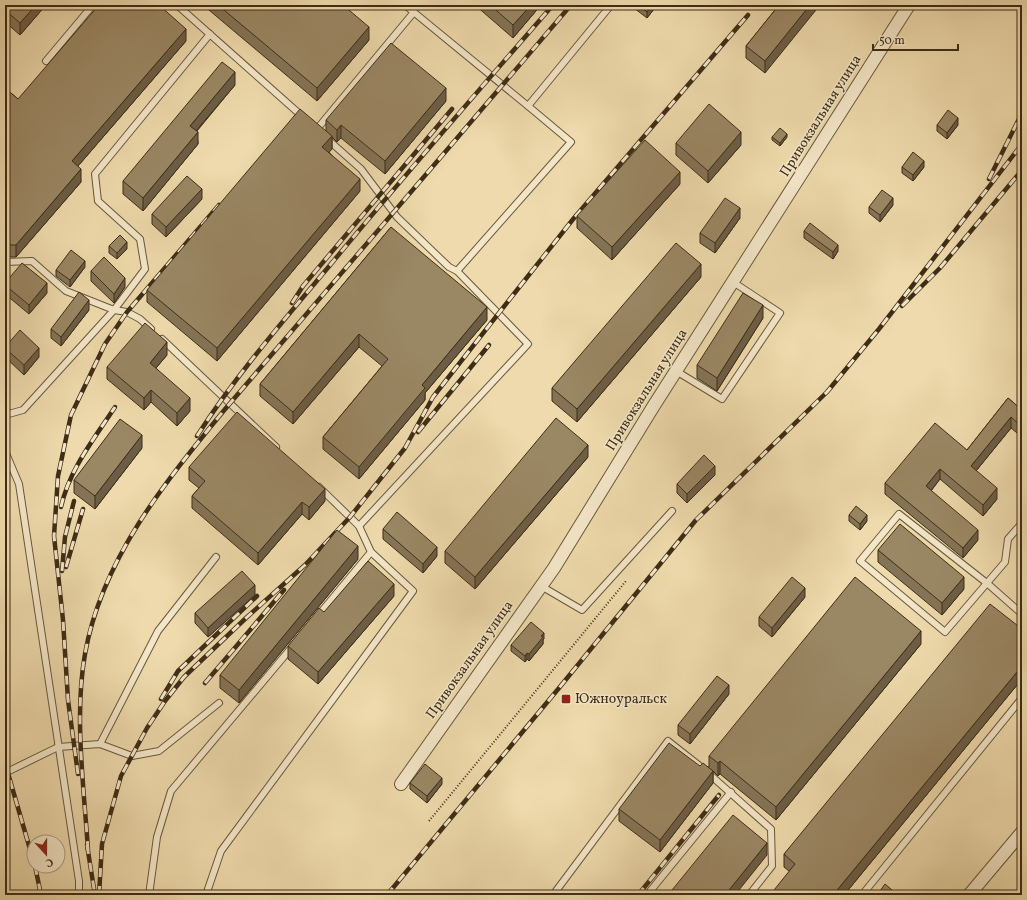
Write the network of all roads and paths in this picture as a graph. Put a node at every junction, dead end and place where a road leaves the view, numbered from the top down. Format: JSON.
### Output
{"nodes":[{"id":1,"x":93,"y":5,"type":"edge"},
{"id":2,"x":177,"y":5,"type":"edge"},
{"id":3,"x":405,"y":5,"type":"edge"},
{"id":4,"x":611,"y":5,"type":"edge"},
{"id":5,"x":909,"y":5,"type":"edge"},
{"id":6,"x":414,"y":12,"type":"junction"},
{"id":7,"x":210,"y":34,"type":"junction"},
{"id":8,"x":46,"y":61,"type":"dead end"},
{"id":9,"x":528,"y":106,"type":"junction"},
{"id":10,"x":316,"y":129,"type":"junction"},
{"id":11,"x":5,"y":262,"type":"edge"},
{"id":12,"x":457,"y":271,"type":"junction"},
{"id":13,"x":733,"y":282,"type":"junction"},
{"id":14,"x":114,"y":310,"type":"junction"},
{"id":15,"x":676,"y":371,"type":"junction"},
{"id":16,"x":5,"y":415,"type":"edge"},
{"id":17,"x":5,"y":451,"type":"edge"},
{"id":18,"x":281,"y":452,"type":"edge"},
{"id":19,"x":316,"y":484,"type":"edge"},
{"id":20,"x":672,"y":511,"type":"dead end"},
{"id":21,"x":1022,"y":523,"type":"edge"},
{"id":22,"x":359,"y":526,"type":"junction"},
{"id":23,"x":372,"y":552,"type":"junction"},
{"id":24,"x":216,"y":557,"type":"dead end"},
{"id":25,"x":626,"y":581,"type":"dead end"},
{"id":26,"x":988,"y":584,"type":"junction"},
{"id":27,"x":541,"y":586,"type":"junction"},
{"id":28,"x":1022,"y":614,"type":"edge"},
{"id":29,"x":311,"y":624,"type":"edge"},
{"id":30,"x":296,"y":642,"type":"edge"},
{"id":31,"x":1022,"y":698,"type":"edge"},
{"id":32,"x":219,"y":703,"type":"dead end"},
{"id":33,"x":100,"y":744,"type":"junction"},
{"id":34,"x":58,"y":747,"type":"junction"},
{"id":35,"x":5,"y":773,"type":"edge"},
{"id":36,"x":401,"y":784,"type":"dead end"},
{"id":37,"x":731,"y":792,"type":"junction"},
{"id":38,"x":429,"y":821,"type":"dead end"},
{"id":39,"x":1022,"y":832,"type":"edge"},
{"id":40,"x":79,"y":895,"type":"edge"},
{"id":41,"x":149,"y":895,"type":"edge"},
{"id":42,"x":206,"y":895,"type":"edge"},
{"id":43,"x":553,"y":895,"type":"edge"},
{"id":44,"x":647,"y":895,"type":"edge"},
{"id":45,"x":749,"y":895,"type":"edge"},
{"id":46,"x":862,"y":895,"type":"edge"},
{"id":47,"x":969,"y":895,"type":"edge"}],
"edges":[{"from":1,"to":8,"type":"lane"},
{"from":2,"to":7,"type":"lane"},
{"from":3,"to":6,"type":"lane"},
{"from":4,"to":9,"type":"lane"},
{"from":5,"to":13,"type":"street","name":"Привокзальная улица"},
{"from":6,"to":9,"type":"lane"},
{"from":6,"to":10,"type":"lane"},
{"from":7,"to":10,"type":"lane"},
{"from":7,"to":14,"type":"lane"},
{"from":9,"to":12,"type":"lane"},
{"from":10,"to":12,"type":"lane"},
{"from":11,"to":14,"type":"lane"},
{"from":12,"to":22,"type":"lane"},
{"from":13,"to":15,"type":"street","name":"Привокзальная улица"},
{"from":13,"to":15,"type":"lane"},
{"from":14,"to":16,"type":"lane"},
{"from":14,"to":18,"type":"lane"},
{"from":15,"to":27,"type":"street","name":"Привокзальная улица"},
{"from":17,"to":34,"type":"lane"},
{"from":19,"to":22,"type":"lane"},
{"from":20,"to":27,"type":"lane"},
{"from":21,"to":26,"type":"lane"},
{"from":22,"to":23,"type":"lane"},
{"from":23,"to":29,"type":"lane"},
{"from":23,"to":42,"type":"lane"},
{"from":24,"to":33,"type":"lane"},
{"from":25,"to":38,"type":"path"},
{"from":26,"to":26,"type":"lane"},
{"from":26,"to":28,"type":"lane"},
{"from":27,"to":36,"type":"street","name":"Привокзальная улица"},
{"from":30,"to":41,"type":"lane"},
{"from":31,"to":46,"type":"lane"},
{"from":32,"to":33,"type":"lane"},
{"from":33,"to":34,"type":"lane"},
{"from":34,"to":35,"type":"lane"},
{"from":34,"to":40,"type":"lane"},
{"from":37,"to":43,"type":"lane"},
{"from":37,"to":44,"type":"lane"},
{"from":37,"to":45,"type":"lane"},
{"from":39,"to":47,"type":"street"}]}
